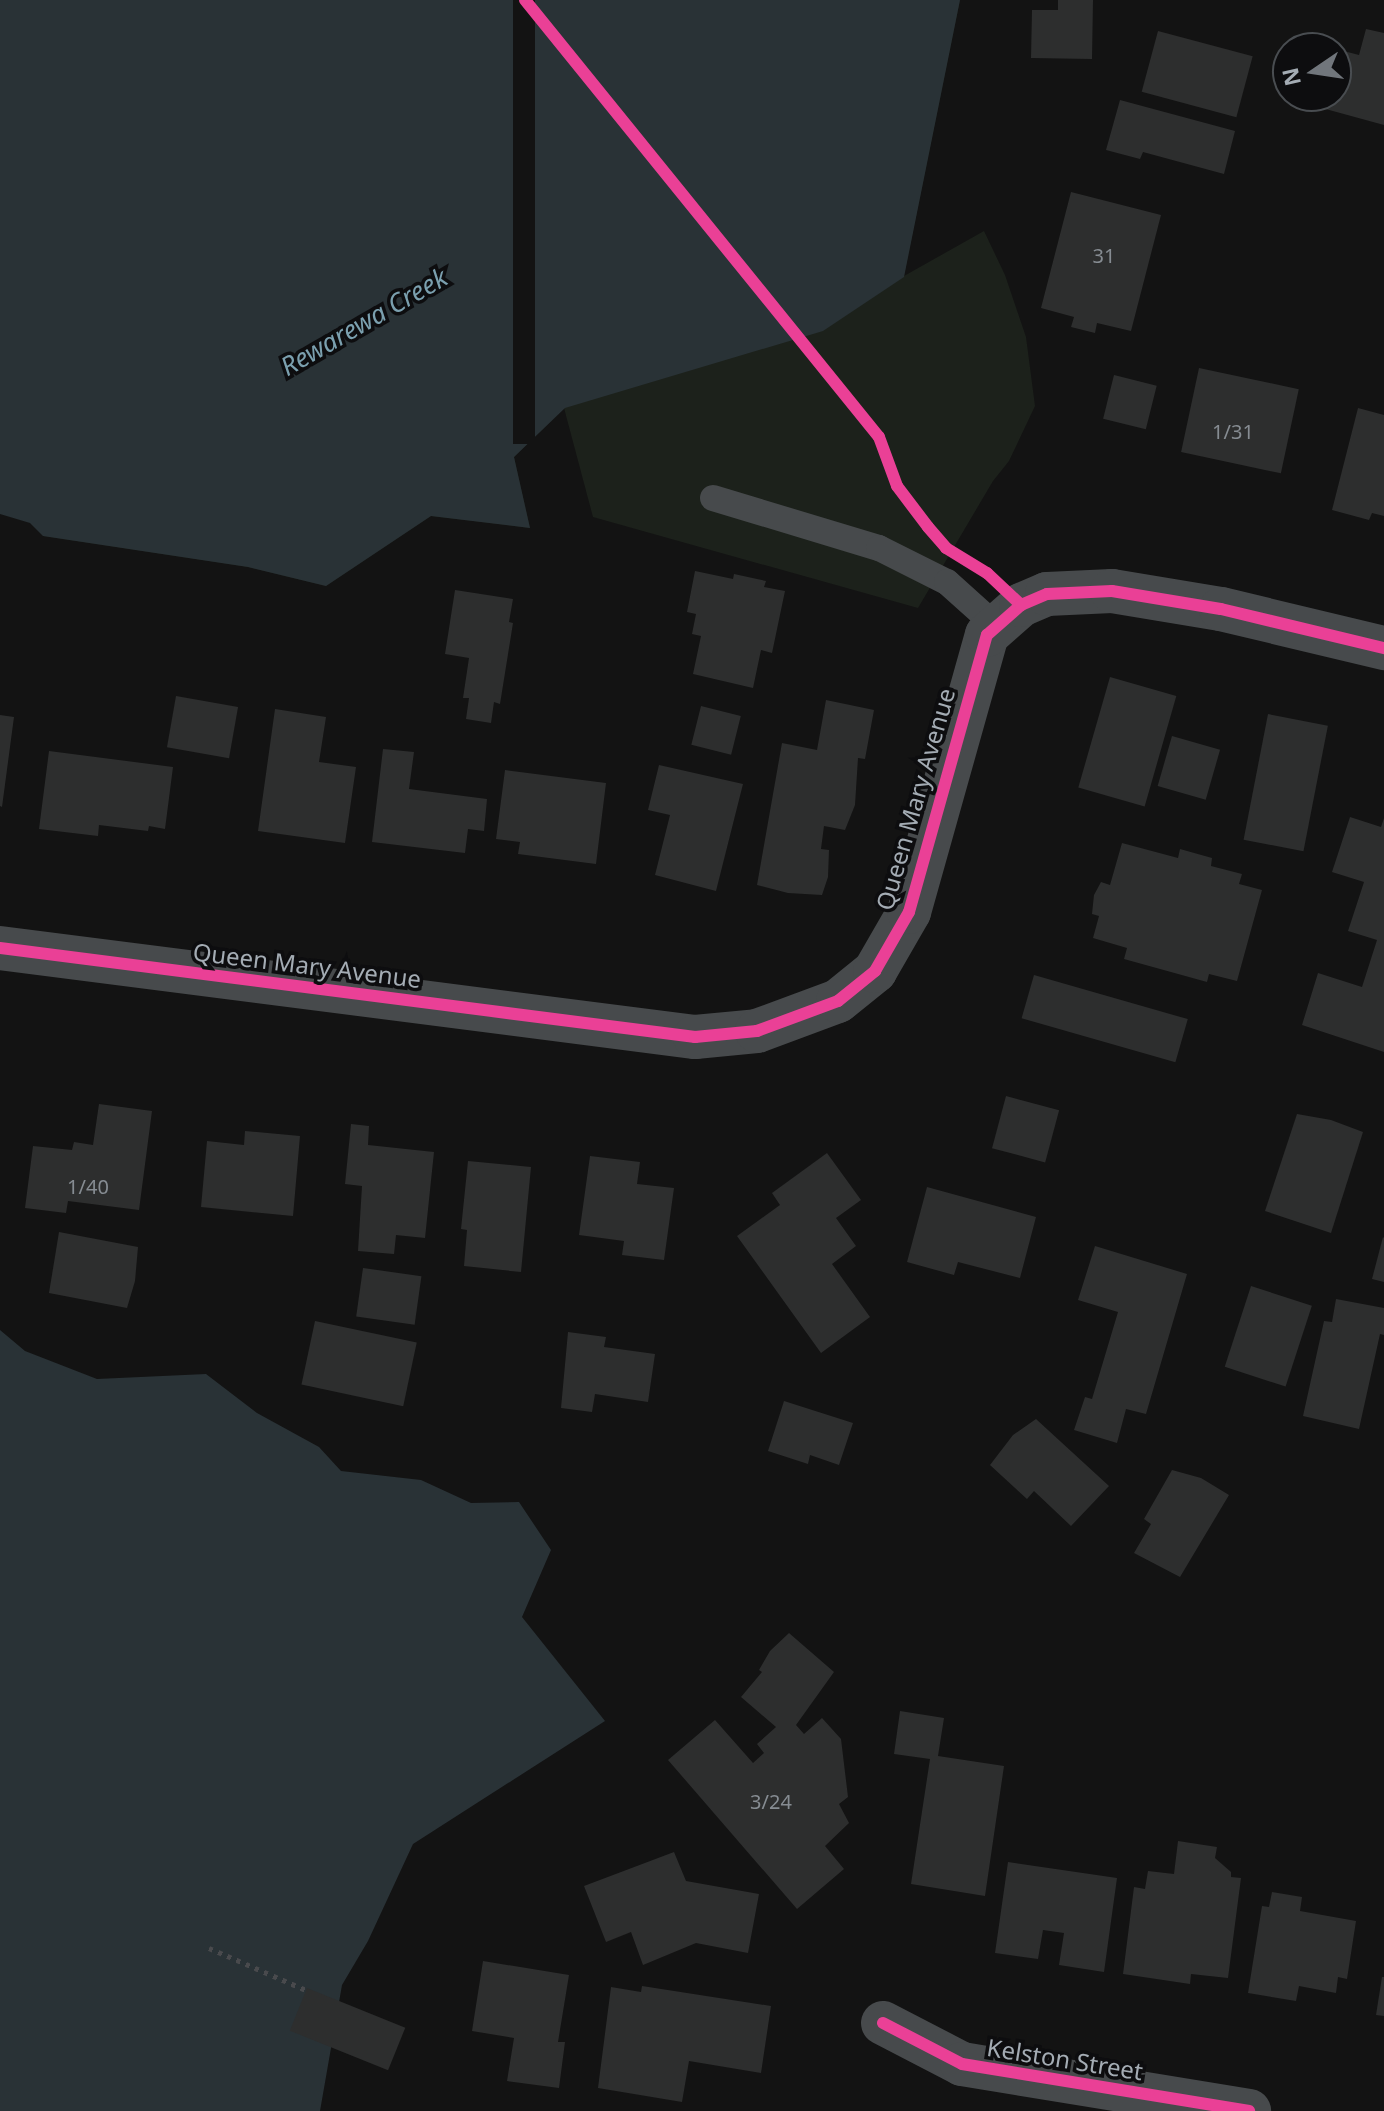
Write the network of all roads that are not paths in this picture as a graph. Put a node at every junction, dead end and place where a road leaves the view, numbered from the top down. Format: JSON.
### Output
{"nodes":[{"id":1,"x":713,"y":498,"type":"dead end"},
{"id":2,"x":996,"y":626,"type":"junction"},
{"id":3,"x":1384,"y":648,"type":"edge"},
{"id":4,"x":0,"y":948,"type":"edge"},
{"id":5,"x":883,"y":2023,"type":"dead end"},
{"id":6,"x":1249,"y":2111,"type":"edge"}],
"edges":[{"from":1,"to":2,"type":"lane"},
{"from":2,"to":3,"type":"street","name":"Queen Mary Avenue"},
{"from":2,"to":4,"type":"street","name":"Queen Mary Avenue"},
{"from":5,"to":6,"type":"street","name":"Kelston Street"}]}
